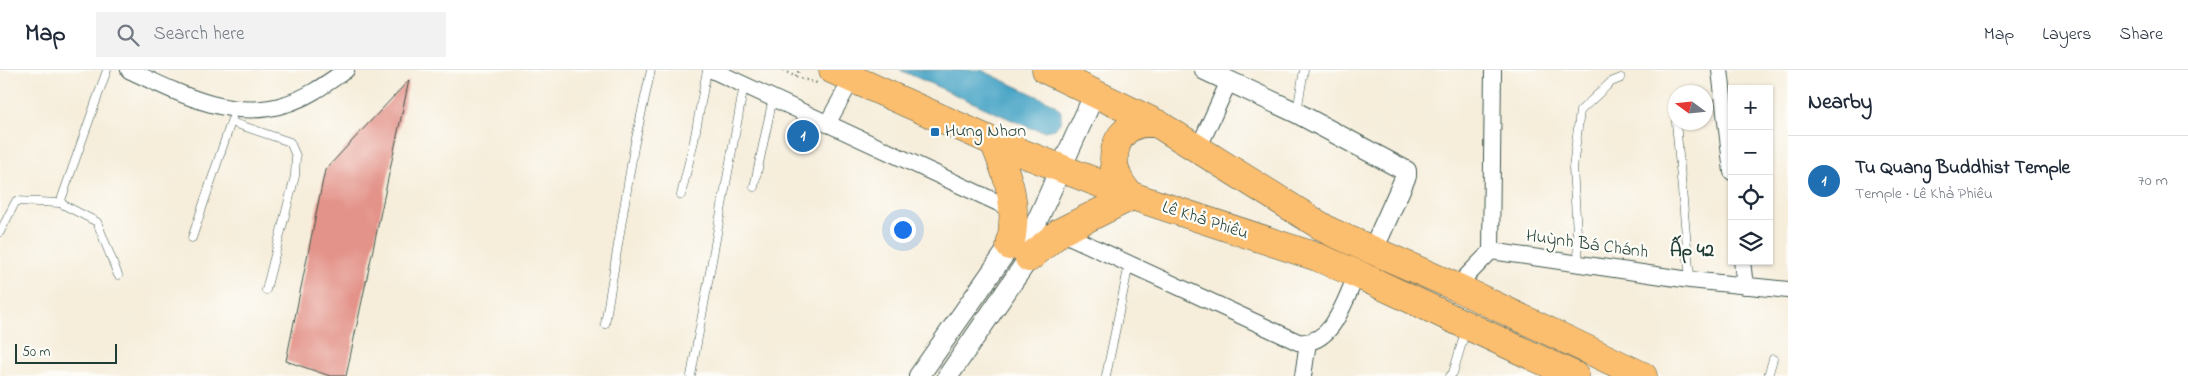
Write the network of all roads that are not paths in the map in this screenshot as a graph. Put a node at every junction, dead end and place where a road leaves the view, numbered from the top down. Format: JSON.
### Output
{"nodes":[{"id":1,"x":107,"y":70,"type":"edge"},
{"id":2,"x":129,"y":70,"type":"edge"},
{"id":3,"x":346,"y":70,"type":"edge"},
{"id":4,"x":651,"y":70,"type":"edge"},
{"id":5,"x":707,"y":70,"type":"edge"},
{"id":6,"x":712,"y":70,"type":"edge"},
{"id":7,"x":1046,"y":70,"type":"edge"},
{"id":8,"x":1205,"y":70,"type":"edge"},
{"id":9,"x":1304,"y":70,"type":"edge"},
{"id":10,"x":1493,"y":70,"type":"edge"},
{"id":11,"x":1720,"y":70,"type":"edge"},
{"id":12,"x":842,"y":74,"type":"edge"},
{"id":13,"x":1621,"y":78,"type":"dead end"},
{"id":14,"x":1229,"y":81,"type":"junction"},
{"id":15,"x":744,"y":85,"type":"junction"},
{"id":16,"x":1095,"y":93,"type":"junction"},
{"id":17,"x":773,"y":98,"type":"junction"},
{"id":18,"x":1297,"y":113,"type":"junction"},
{"id":19,"x":233,"y":116,"type":"junction"},
{"id":20,"x":827,"y":124,"type":"junction"},
{"id":21,"x":1158,"y":124,"type":"junction"},
{"id":22,"x":1677,"y":130,"type":"edge"},
{"id":23,"x":1728,"y":138,"type":"edge"},
{"id":24,"x":994,"y":142,"type":"junction"},
{"id":25,"x":1198,"y":149,"type":"junction"},
{"id":26,"x":1062,"y":169,"type":"junction"},
{"id":27,"x":754,"y":187,"type":"dead end"},
{"id":28,"x":681,"y":196,"type":"dead end"},
{"id":29,"x":1132,"y":196,"type":"junction"},
{"id":30,"x":60,"y":203,"type":"junction"},
{"id":31,"x":1037,"y":221,"type":"junction"},
{"id":32,"x":0,"y":232,"type":"edge"},
{"id":33,"x":192,"y":238,"type":"dead end"},
{"id":34,"x":1373,"y":250,"type":"junction"},
{"id":35,"x":1491,"y":251,"type":"junction"},
{"id":36,"x":1019,"y":252,"type":"junction"},
{"id":37,"x":1129,"y":264,"type":"junction"},
{"id":38,"x":1579,"y":265,"type":"junction"},
{"id":39,"x":1742,"y":265,"type":"edge"},
{"id":40,"x":118,"y":274,"type":"dead end"},
{"id":41,"x":1358,"y":274,"type":"junction"},
{"id":42,"x":1690,"y":280,"type":"junction"},
{"id":43,"x":1745,"y":286,"type":"junction"},
{"id":44,"x":1456,"y":287,"type":"junction"},
{"id":45,"x":266,"y":290,"type":"dead end"},
{"id":46,"x":1788,"y":290,"type":"edge"},
{"id":47,"x":605,"y":324,"type":"dead end"},
{"id":48,"x":1468,"y":325,"type":"junction"},
{"id":49,"x":1308,"y":342,"type":"junction"},
{"id":50,"x":1773,"y":359,"type":"dead end"},
{"id":51,"x":691,"y":376,"type":"edge"},
{"id":52,"x":919,"y":376,"type":"edge"},
{"id":53,"x":948,"y":376,"type":"edge"},
{"id":54,"x":1106,"y":376,"type":"edge"},
{"id":55,"x":1303,"y":376,"type":"edge"},
{"id":56,"x":1450,"y":376,"type":"edge"},
{"id":57,"x":1576,"y":376,"type":"edge"},
{"id":58,"x":1643,"y":376,"type":"edge"},
{"id":59,"x":1768,"y":376,"type":"edge"}],
"edges":[{"from":1,"to":30,"type":"lane"},
{"from":2,"to":19,"type":"street"},
{"from":3,"to":19,"type":"street"},
{"from":4,"to":47,"type":"lane"},
{"from":5,"to":28,"type":"lane"},
{"from":6,"to":15,"type":"street"},
{"from":7,"to":16,"type":"highway"},
{"from":8,"to":14,"type":"street"},
{"from":9,"to":18,"type":"lane"},
{"from":10,"to":35,"type":"street"},
{"from":11,"to":23,"type":"street"},
{"from":12,"to":20,"type":"street"},
{"from":12,"to":24,"type":"highway","name":"Lê Khả Phiêu"},
{"from":13,"to":38,"type":"lane"},
{"from":14,"to":18,"type":"street"},
{"from":14,"to":25,"type":"street"},
{"from":15,"to":17,"type":"street"},
{"from":15,"to":51,"type":"lane"},
{"from":16,"to":21,"type":"highway"},
{"from":16,"to":26,"type":"street"},
{"from":17,"to":20,"type":"street"},
{"from":17,"to":27,"type":"lane"},
{"from":18,"to":34,"type":"street"},
{"from":19,"to":33,"type":"lane"},
{"from":19,"to":45,"type":"lane"},
{"from":20,"to":31,"type":"street"},
{"from":21,"to":25,"type":"highway"},
{"from":21,"to":29,"type":"highway"},
{"from":22,"to":42,"type":"lane"},
{"from":24,"to":26,"type":"highway","name":"Lê Khả Phiêu"},
{"from":24,"to":31,"type":"highway"},
{"from":25,"to":34,"type":"highway"},
{"from":26,"to":29,"type":"highway","name":"Lê Khả Phiêu"},
{"from":26,"to":31,"type":"street"},
{"from":29,"to":31,"type":"highway"},
{"from":29,"to":41,"type":"highway","name":"Lê Khả Phiêu"},
{"from":30,"to":32,"type":"lane"},
{"from":30,"to":40,"type":"lane"},
{"from":31,"to":36,"type":"highway"},
{"from":31,"to":36,"type":"highway"},
{"from":31,"to":37,"type":"street"},
{"from":34,"to":44,"type":"highway"},
{"from":35,"to":38,"type":"street","name":"Huỳnh Bá Chánh"},
{"from":35,"to":44,"type":"street"},
{"from":36,"to":52,"type":"street"},
{"from":36,"to":53,"type":"street"},
{"from":37,"to":49,"type":"street"},
{"from":37,"to":54,"type":"lane"},
{"from":38,"to":42,"type":"street","name":"Huỳnh Bá Chánh"},
{"from":39,"to":43,"type":"street"},
{"from":41,"to":48,"type":"highway","name":"Lê Khả Phiêu"},
{"from":41,"to":49,"type":"street"},
{"from":42,"to":43,"type":"street","name":"Huỳnh Bá Chánh"},
{"from":43,"to":46,"type":"street","name":"Huỳnh Bá Chánh"},
{"from":44,"to":58,"type":"highway"},
{"from":48,"to":56,"type":"lane"},
{"from":48,"to":57,"type":"highway","name":"Lê Khả Phiêu"},
{"from":49,"to":55,"type":"street"},
{"from":50,"to":59,"type":"lane"}]}
